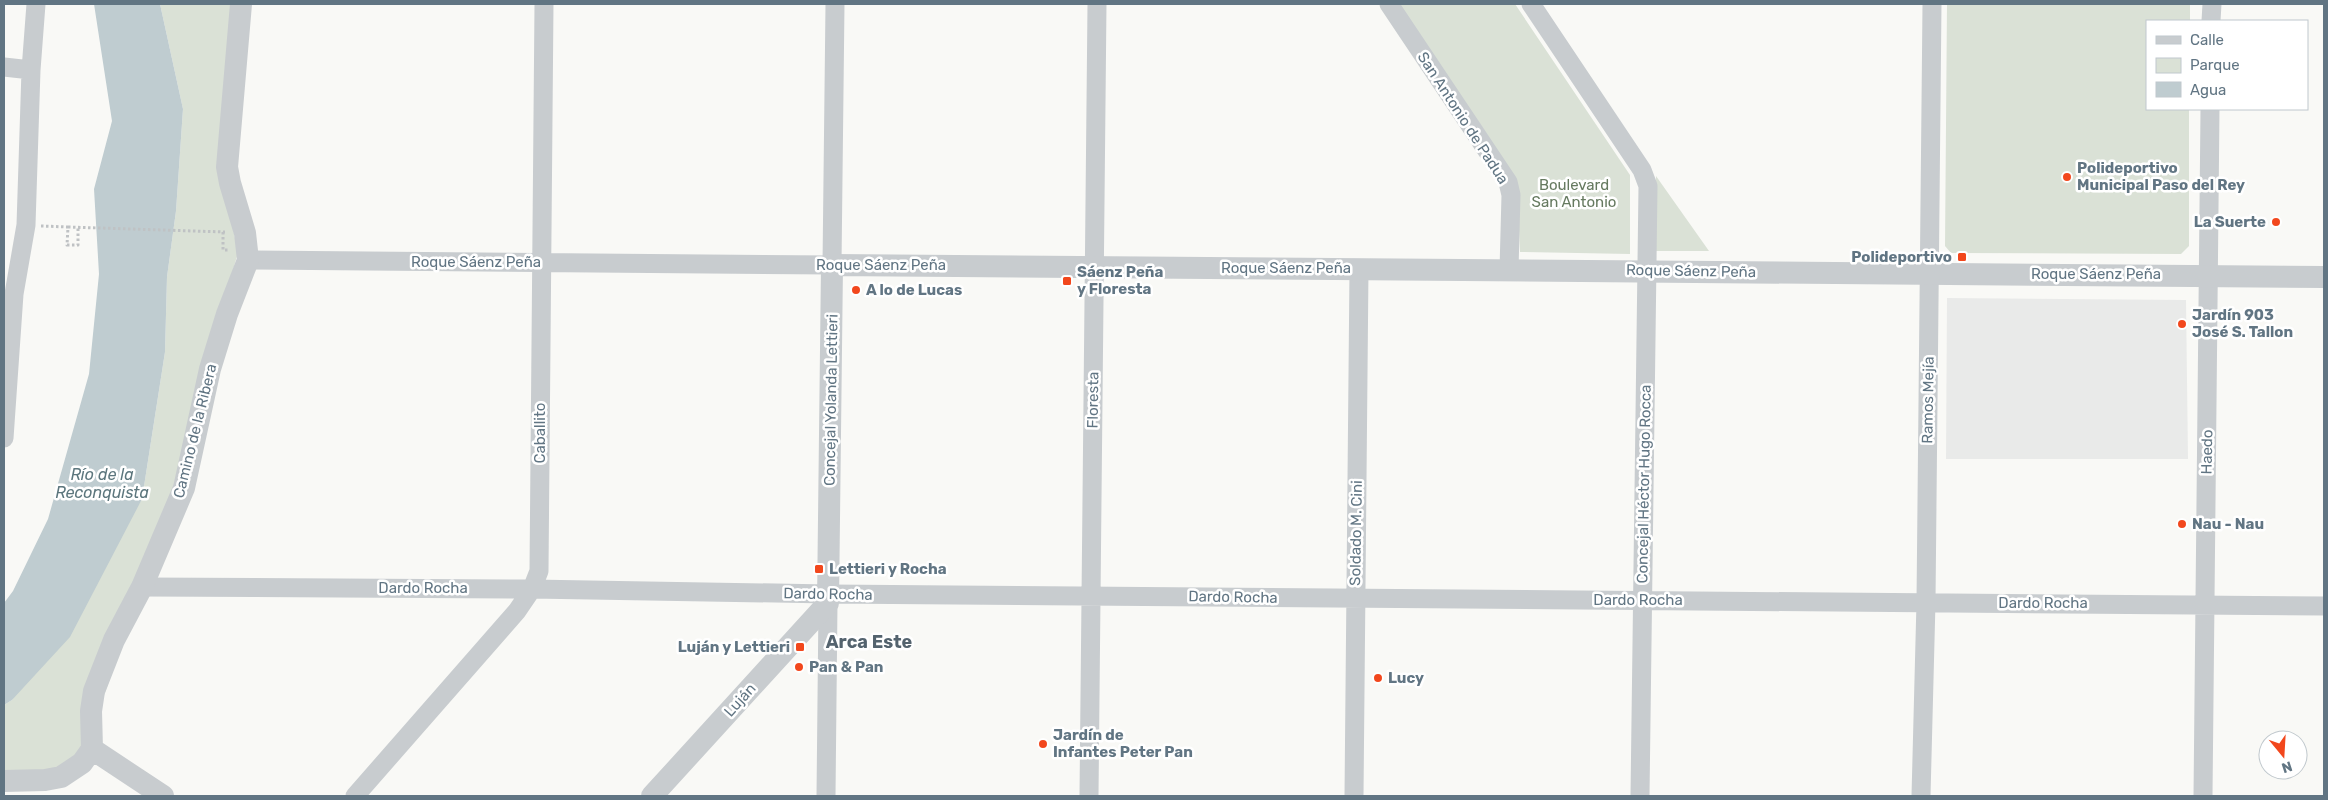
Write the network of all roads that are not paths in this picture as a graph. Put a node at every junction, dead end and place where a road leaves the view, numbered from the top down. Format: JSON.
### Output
{"nodes":[{"id":1,"x":36,"y":4,"type":"edge"},
{"id":2,"x":241,"y":4,"type":"edge"},
{"id":3,"x":544,"y":4,"type":"edge"},
{"id":4,"x":835,"y":4,"type":"edge"},
{"id":5,"x":1097,"y":4,"type":"edge"},
{"id":6,"x":1389,"y":4,"type":"edge"},
{"id":7,"x":1531,"y":4,"type":"edge"},
{"id":8,"x":1932,"y":4,"type":"edge"},
{"id":9,"x":2212,"y":4,"type":"edge"},
{"id":10,"x":2211,"y":20,"type":"edge"},
{"id":11,"x":4,"y":67,"type":"edge"},
{"id":12,"x":31,"y":70,"type":"junction"},
{"id":13,"x":2210,"y":110,"type":"edge"},
{"id":14,"x":248,"y":260,"type":"junction"},
{"id":15,"x":541,"y":262,"type":"junction"},
{"id":16,"x":832,"y":265,"type":"junction"},
{"id":17,"x":1094,"y":267,"type":"junction"},
{"id":18,"x":1359,"y":269,"type":"junction"},
{"id":19,"x":1509,"y":270,"type":"junction"},
{"id":20,"x":1646,"y":271,"type":"junction"},
{"id":21,"x":1929,"y":273,"type":"junction"},
{"id":22,"x":2209,"y":276,"type":"junction"},
{"id":23,"x":2324,"y":277,"type":"edge"},
{"id":24,"x":6,"y":352,"type":"edge"},
{"id":25,"x":4,"y":438,"type":"edge"},
{"id":26,"x":142,"y":588,"type":"junction"},
{"id":27,"x":532,"y":589,"type":"junction"},
{"id":28,"x":1091,"y":596,"type":"junction"},
{"id":29,"x":828,"y":598,"type":"junction"},
{"id":30,"x":1356,"y":598,"type":"junction"},
{"id":31,"x":1642,"y":600,"type":"junction"},
{"id":32,"x":1926,"y":602,"type":"junction"},
{"id":33,"x":2205,"y":604,"type":"junction"},
{"id":34,"x":2324,"y":606,"type":"edge"},
{"id":35,"x":92,"y":749,"type":"junction"},
{"id":36,"x":4,"y":781,"type":"edge"},
{"id":37,"x":163,"y":796,"type":"edge"},
{"id":38,"x":355,"y":796,"type":"edge"},
{"id":39,"x":652,"y":796,"type":"edge"},
{"id":40,"x":826,"y":796,"type":"edge"},
{"id":41,"x":1089,"y":796,"type":"edge"},
{"id":42,"x":1354,"y":796,"type":"edge"},
{"id":43,"x":1640,"y":796,"type":"edge"},
{"id":44,"x":1921,"y":796,"type":"edge"},
{"id":45,"x":2203,"y":796,"type":"edge"}],
"edges":[{"from":1,"to":12,"type":"street"},
{"from":2,"to":14,"type":"street","name":"Camino de la Ribera"},
{"from":3,"to":15,"type":"street","name":"Caballito"},
{"from":4,"to":16,"type":"street","name":"Concejal Yolanda Lettieri"},
{"from":5,"to":17,"type":"street","name":"Floresta"},
{"from":6,"to":19,"type":"street","name":"San Antonio de Padua"},
{"from":7,"to":20,"type":"street","name":"Concejal Héctor Hugo Rocca"},
{"from":8,"to":21,"type":"street","name":"Ramos Mejía"},
{"from":9,"to":10,"type":"street"},
{"from":11,"to":12,"type":"street"},
{"from":12,"to":24,"type":"street"},
{"from":13,"to":22,"type":"street","name":"Haedo"},
{"from":14,"to":15,"type":"street","name":"Roque Sáenz Peña"},
{"from":14,"to":26,"type":"street","name":"Camino de la Ribera"},
{"from":15,"to":16,"type":"street","name":"Roque Sáenz Peña"},
{"from":15,"to":27,"type":"street","name":"Caballito"},
{"from":16,"to":17,"type":"street","name":"Roque Sáenz Peña"},
{"from":16,"to":29,"type":"street","name":"Concejal Yolanda Lettieri"},
{"from":17,"to":18,"type":"street","name":"Roque Sáenz Peña"},
{"from":17,"to":28,"type":"street","name":"Floresta"},
{"from":18,"to":19,"type":"street","name":"Roque Sáenz Peña"},
{"from":18,"to":30,"type":"street","name":"Soldado M. Cini"},
{"from":19,"to":20,"type":"street","name":"Roque Sáenz Peña"},
{"from":20,"to":21,"type":"street","name":"Roque Sáenz Peña"},
{"from":20,"to":31,"type":"street","name":"Concejal Héctor Hugo Rocca"},
{"from":21,"to":22,"type":"street","name":"Roque Sáenz Peña"},
{"from":21,"to":32,"type":"street","name":"Ramos Mejía"},
{"from":22,"to":23,"type":"street","name":"Roque Sáenz Peña"},
{"from":22,"to":33,"type":"street","name":"Haedo"},
{"from":24,"to":25,"type":"street"},
{"from":26,"to":27,"type":"street","name":"Dardo Rocha"},
{"from":26,"to":35,"type":"street","name":"Camino de la Ribera"},
{"from":27,"to":29,"type":"street","name":"Dardo Rocha"},
{"from":27,"to":38,"type":"street","name":"Caballito"},
{"from":28,"to":29,"type":"street","name":"Dardo Rocha"},
{"from":28,"to":30,"type":"street","name":"Dardo Rocha"},
{"from":28,"to":41,"type":"street","name":"Floresta"},
{"from":29,"to":39,"type":"street","name":"Luján"},
{"from":29,"to":40,"type":"street","name":"Concejal Yolanda Lettieri"},
{"from":30,"to":31,"type":"street","name":"Dardo Rocha"},
{"from":30,"to":42,"type":"street","name":"Soldado M. Cini"},
{"from":31,"to":32,"type":"street","name":"Dardo Rocha"},
{"from":31,"to":43,"type":"street","name":"Concejal Héctor Hugo Rocca"},
{"from":32,"to":33,"type":"street","name":"Dardo Rocha"},
{"from":32,"to":44,"type":"street","name":"Ramos Mejía"},
{"from":33,"to":34,"type":"street","name":"Dardo Rocha"},
{"from":33,"to":45,"type":"street","name":"Haedo"},
{"from":35,"to":36,"type":"street"},
{"from":35,"to":37,"type":"street"}]}
